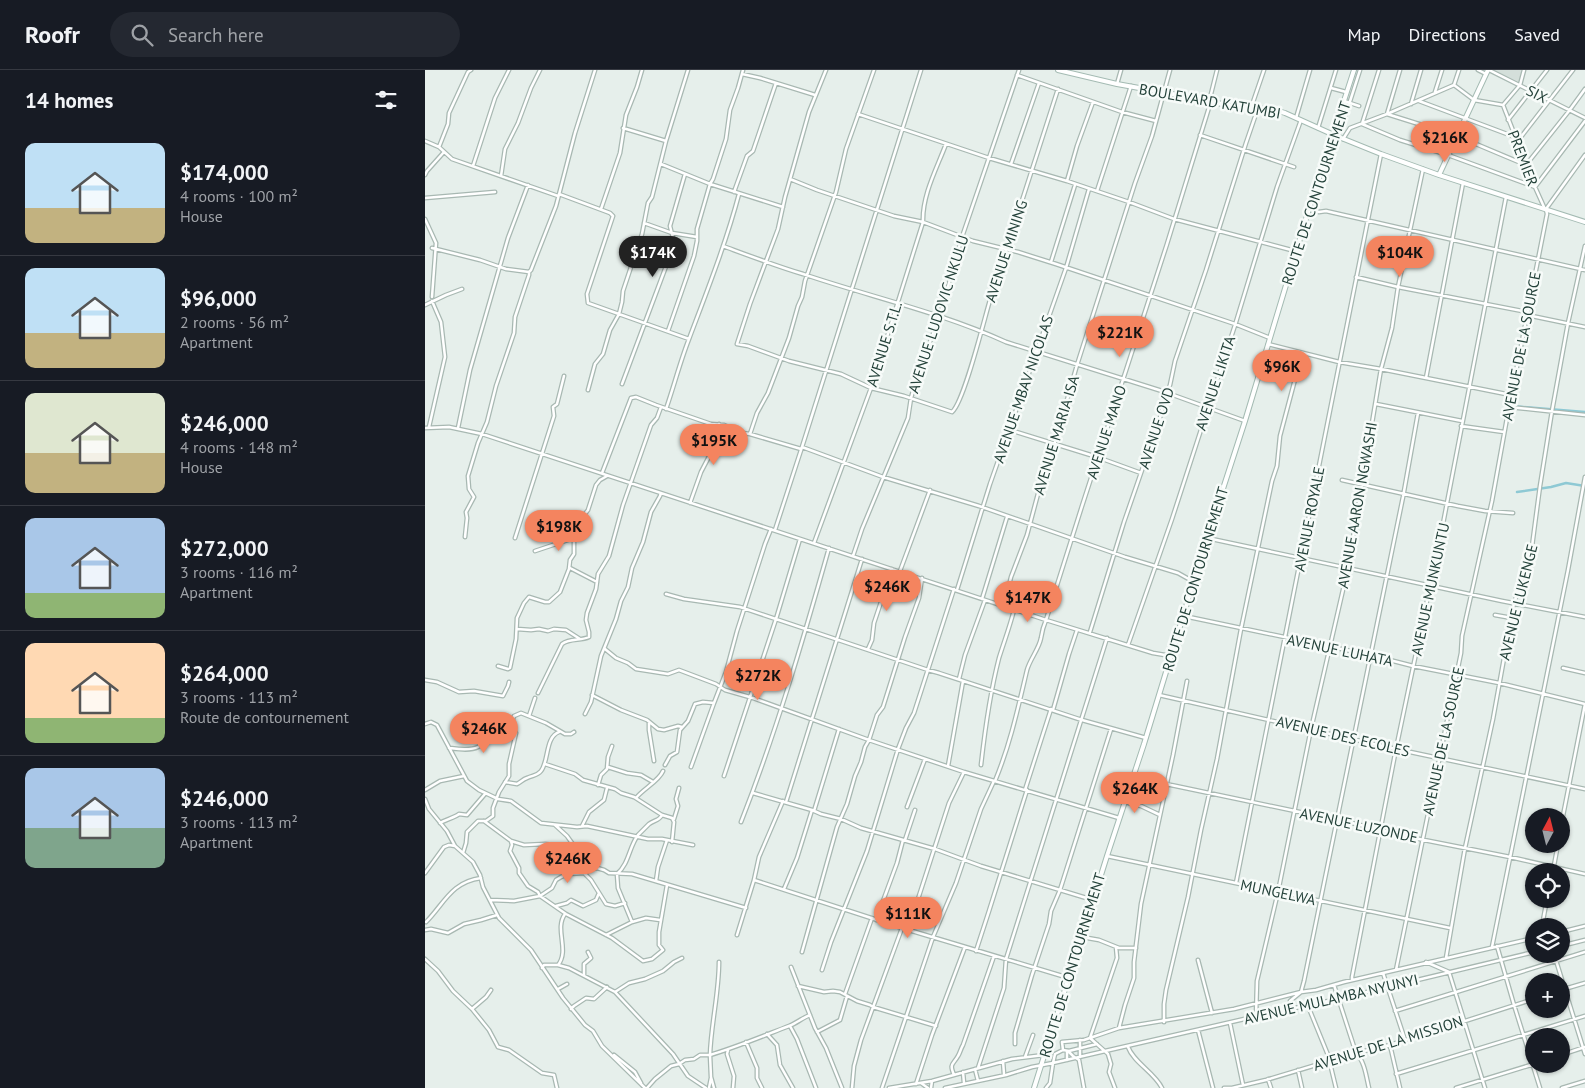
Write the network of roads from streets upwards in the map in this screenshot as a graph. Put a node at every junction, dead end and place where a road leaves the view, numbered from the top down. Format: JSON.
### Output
{"nodes":[{"id":1,"x":471,"y":70,"type":"edge"},
{"id":2,"x":509,"y":70,"type":"edge"},
{"id":3,"x":541,"y":70,"type":"edge"},
{"id":4,"x":595,"y":70,"type":"edge"},
{"id":5,"x":642,"y":70,"type":"edge"},
{"id":6,"x":688,"y":70,"type":"edge"},
{"id":7,"x":826,"y":70,"type":"edge"},
{"id":8,"x":873,"y":70,"type":"edge"},
{"id":9,"x":921,"y":70,"type":"edge"},
{"id":10,"x":1019,"y":70,"type":"edge"},
{"id":11,"x":1059,"y":70,"type":"edge"},
{"id":12,"x":1121,"y":70,"type":"edge"},
{"id":13,"x":1170,"y":70,"type":"edge"},
{"id":14,"x":1217,"y":70,"type":"edge"},
{"id":15,"x":1264,"y":70,"type":"edge"},
{"id":16,"x":1310,"y":70,"type":"edge"},
{"id":17,"x":1336,"y":70,"type":"edge"},
{"id":18,"x":1360,"y":70,"type":"edge"},
{"id":19,"x":1379,"y":70,"type":"edge"},
{"id":20,"x":1400,"y":70,"type":"edge"},
{"id":21,"x":1421,"y":70,"type":"edge"},
{"id":22,"x":1442,"y":70,"type":"edge"},
{"id":23,"x":1459,"y":70,"type":"edge"},
{"id":24,"x":1478,"y":70,"type":"edge"},
{"id":25,"x":1524,"y":70,"type":"edge"},
{"id":26,"x":1547,"y":70,"type":"edge"},
{"id":27,"x":1573,"y":70,"type":"edge"},
{"id":28,"x":742,"y":71,"type":"edge"},
{"id":29,"x":1354,"y":71,"type":"edge"},
{"id":30,"x":1488,"y":71,"type":"edge"},
{"id":31,"x":1073,"y":72,"type":"edge"},
{"id":32,"x":1017,"y":75,"type":"junction"},
{"id":33,"x":1359,"y":75,"type":"junction"},
{"id":34,"x":1039,"y":82,"type":"junction"},
{"id":35,"x":776,"y":83,"type":"junction"},
{"id":36,"x":1117,"y":84,"type":"junction"},
{"id":37,"x":1454,"y":85,"type":"junction"},
{"id":38,"x":1520,"y":85,"type":"junction"},
{"id":39,"x":1131,"y":86,"type":"junction"},
{"id":40,"x":1331,"y":88,"type":"junction"},
{"id":41,"x":1058,"y":89,"type":"junction"},
{"id":42,"x":1585,"y":89,"type":"edge"},
{"id":43,"x":1531,"y":91,"type":"junction"},
{"id":44,"x":1347,"y":92,"type":"junction"},
{"id":45,"x":1164,"y":93,"type":"junction"},
{"id":46,"x":1435,"y":94,"type":"junction"},
{"id":47,"x":815,"y":95,"type":"junction"},
{"id":48,"x":1474,"y":100,"type":"junction"},
{"id":49,"x":1550,"y":100,"type":"junction"},
{"id":50,"x":1209,"y":101,"type":"junction"},
{"id":51,"x":1345,"y":101,"type":"junction"},
{"id":52,"x":1419,"y":101,"type":"junction"},
{"id":53,"x":1093,"y":102,"type":"junction"},
{"id":54,"x":1350,"y":103,"type":"junction"},
{"id":55,"x":1411,"y":104,"type":"junction"},
{"id":56,"x":1503,"y":105,"type":"junction"},
{"id":57,"x":1359,"y":106,"type":"dead end"},
{"id":58,"x":1251,"y":108,"type":"junction"},
{"id":59,"x":1259,"y":108,"type":"junction"},
{"id":60,"x":1569,"y":111,"type":"junction"},
{"id":61,"x":1123,"y":112,"type":"junction"},
{"id":62,"x":859,"y":114,"type":"junction"},
{"id":63,"x":1387,"y":114,"type":"junction"},
{"id":64,"x":1345,"y":117,"type":"dead end"},
{"id":65,"x":1296,"y":118,"type":"junction"},
{"id":66,"x":1466,"y":118,"type":"junction"},
{"id":67,"x":1301,"y":120,"type":"junction"},
{"id":68,"x":1509,"y":120,"type":"junction"},
{"id":69,"x":1585,"y":120,"type":"edge"},
{"id":70,"x":1156,"y":121,"type":"junction"},
{"id":71,"x":1362,"y":124,"type":"junction"},
{"id":72,"x":623,"y":128,"type":"junction"},
{"id":73,"x":903,"y":128,"type":"junction"},
{"id":74,"x":1319,"y":128,"type":"junction"},
{"id":75,"x":1334,"y":135,"type":"junction"},
{"id":76,"x":1200,"y":136,"type":"junction"},
{"id":77,"x":1457,"y":136,"type":"junction"},
{"id":78,"x":1515,"y":137,"type":"junction"},
{"id":79,"x":1343,"y":139,"type":"junction"},
{"id":80,"x":666,"y":140,"type":"junction"},
{"id":81,"x":425,"y":141,"type":"edge"},
{"id":82,"x":1517,"y":142,"type":"junction"},
{"id":83,"x":946,"y":144,"type":"junction"},
{"id":84,"x":439,"y":147,"type":"junction"},
{"id":85,"x":1243,"y":150,"type":"junction"},
{"id":86,"x":444,"y":152,"type":"junction"},
{"id":87,"x":1381,"y":154,"type":"junction"},
{"id":88,"x":1448,"y":155,"type":"junction"},
{"id":89,"x":1585,"y":155,"type":"edge"},
{"id":90,"x":989,"y":158,"type":"junction"},
{"id":91,"x":1581,"y":161,"type":"junction"},
{"id":92,"x":1585,"y":162,"type":"edge"},
{"id":93,"x":661,"y":164,"type":"junction"},
{"id":94,"x":1011,"y":164,"type":"junction"},
{"id":95,"x":1284,"y":164,"type":"junction"},
{"id":96,"x":1526,"y":165,"type":"junction"},
{"id":97,"x":473,"y":166,"type":"junction"},
{"id":98,"x":1294,"y":167,"type":"dead end"},
{"id":99,"x":1423,"y":169,"type":"junction"},
{"id":100,"x":1033,"y":170,"type":"junction"},
{"id":101,"x":685,"y":174,"type":"junction"},
{"id":102,"x":425,"y":175,"type":"edge"},
{"id":103,"x":1439,"y":175,"type":"junction"},
{"id":104,"x":501,"y":176,"type":"junction"},
{"id":105,"x":790,"y":179,"type":"junction"},
{"id":106,"x":1067,"y":181,"type":"junction"},
{"id":107,"x":1463,"y":183,"type":"junction"},
{"id":108,"x":710,"y":184,"type":"junction"},
{"id":109,"x":528,"y":185,"type":"junction"},
{"id":110,"x":1075,"y":185,"type":"junction"},
{"id":111,"x":1535,"y":187,"type":"junction"},
{"id":112,"x":1089,"y":189,"type":"junction"},
{"id":113,"x":1097,"y":191,"type":"junction"},
{"id":114,"x":495,"y":192,"type":"dead end"},
{"id":115,"x":734,"y":192,"type":"junction"},
{"id":116,"x":739,"y":194,"type":"junction"},
{"id":117,"x":559,"y":195,"type":"junction"},
{"id":118,"x":834,"y":196,"type":"junction"},
{"id":119,"x":1506,"y":197,"type":"junction"},
{"id":120,"x":425,"y":198,"type":"edge"},
{"id":121,"x":1129,"y":202,"type":"junction"},
{"id":122,"x":783,"y":207,"type":"junction"},
{"id":123,"x":1309,"y":208,"type":"junction"},
{"id":124,"x":1547,"y":209,"type":"junction"},
{"id":125,"x":601,"y":210,"type":"junction"},
{"id":126,"x":877,"y":210,"type":"junction"},
{"id":127,"x":425,"y":219,"type":"edge"},
{"id":128,"x":1174,"y":219,"type":"junction"},
{"id":129,"x":1367,"y":221,"type":"junction"},
{"id":130,"x":923,"y":222,"type":"junction"},
{"id":131,"x":1585,"y":222,"type":"edge"},
{"id":132,"x":644,"y":223,"type":"junction"},
{"id":133,"x":1218,"y":230,"type":"junction"},
{"id":134,"x":1410,"y":230,"type":"junction"},
{"id":135,"x":672,"y":233,"type":"junction"},
{"id":136,"x":697,"y":237,"type":"junction"},
{"id":137,"x":962,"y":237,"type":"junction"},
{"id":138,"x":1452,"y":240,"type":"junction"},
{"id":139,"x":1260,"y":242,"type":"junction"},
{"id":140,"x":723,"y":246,"type":"junction"},
{"id":141,"x":1585,"y":246,"type":"edge"},
{"id":142,"x":434,"y":248,"type":"junction"},
{"id":143,"x":1495,"y":249,"type":"junction"},
{"id":144,"x":1006,"y":250,"type":"junction"},
{"id":145,"x":1297,"y":252,"type":"junction"},
{"id":146,"x":1537,"y":259,"type":"junction"},
{"id":147,"x":766,"y":261,"type":"junction"},
{"id":148,"x":1051,"y":262,"type":"junction"},
{"id":149,"x":500,"y":267,"type":"junction"},
{"id":150,"x":1066,"y":268,"type":"junction"},
{"id":151,"x":1580,"y":269,"type":"junction"},
{"id":152,"x":1585,"y":270,"type":"edge"},
{"id":153,"x":529,"y":272,"type":"junction"},
{"id":154,"x":807,"y":276,"type":"junction"},
{"id":155,"x":1356,"y":277,"type":"junction"},
{"id":156,"x":1104,"y":280,"type":"junction"},
{"id":157,"x":1398,"y":287,"type":"junction"},
{"id":158,"x":462,"y":289,"type":"dead end"},
{"id":159,"x":852,"y":289,"type":"junction"},
{"id":160,"x":1441,"y":294,"type":"junction"},
{"id":161,"x":1150,"y":295,"type":"junction"},
{"id":162,"x":432,"y":299,"type":"junction"},
{"id":163,"x":897,"y":302,"type":"junction"},
{"id":164,"x":1485,"y":304,"type":"junction"},
{"id":165,"x":425,"y":305,"type":"edge"},
{"id":166,"x":1192,"y":311,"type":"junction"},
{"id":167,"x":1527,"y":313,"type":"junction"},
{"id":168,"x":619,"y":314,"type":"junction"},
{"id":169,"x":939,"y":315,"type":"junction"},
{"id":170,"x":646,"y":323,"type":"junction"},
{"id":171,"x":1235,"y":324,"type":"junction"},
{"id":172,"x":1568,"y":324,"type":"junction"},
{"id":173,"x":1585,"y":327,"type":"edge"},
{"id":174,"x":668,"y":331,"type":"junction"},
{"id":175,"x":982,"y":331,"type":"junction"},
{"id":176,"x":1270,"y":338,"type":"junction"},
{"id":177,"x":689,"y":339,"type":"junction"},
{"id":178,"x":1268,"y":344,"type":"junction"},
{"id":179,"x":1036,"y":352,"type":"junction"},
{"id":180,"x":1302,"y":353,"type":"junction"},
{"id":181,"x":781,"y":358,"type":"junction"},
{"id":182,"x":1339,"y":362,"type":"junction"},
{"id":183,"x":1077,"y":365,"type":"junction"},
{"id":184,"x":1381,"y":369,"type":"junction"},
{"id":185,"x":825,"y":371,"type":"junction"},
{"id":186,"x":564,"y":376,"type":"dead end"},
{"id":187,"x":1426,"y":378,"type":"junction"},
{"id":188,"x":1123,"y":379,"type":"junction"},
{"id":189,"x":622,"y":384,"type":"dead end"},
{"id":190,"x":1469,"y":387,"type":"junction"},
{"id":191,"x":871,"y":388,"type":"junction"},
{"id":192,"x":588,"y":390,"type":"dead end"},
{"id":193,"x":1166,"y":393,"type":"junction"},
{"id":194,"x":1511,"y":395,"type":"junction"},
{"id":195,"x":911,"y":398,"type":"junction"},
{"id":196,"x":1375,"y":404,"type":"junction"},
{"id":197,"x":661,"y":407,"type":"junction"},
{"id":198,"x":1509,"y":407,"type":"junction"},
{"id":199,"x":1207,"y":408,"type":"junction"},
{"id":200,"x":666,"y":409,"type":"junction"},
{"id":201,"x":1553,"y":412,"type":"junction"},
{"id":202,"x":1418,"y":413,"type":"junction"},
{"id":203,"x":1585,"y":414,"type":"edge"},
{"id":204,"x":1245,"y":421,"type":"junction"},
{"id":205,"x":1462,"y":421,"type":"junction"},
{"id":206,"x":719,"y":424,"type":"junction"},
{"id":207,"x":1461,"y":426,"type":"junction"},
{"id":208,"x":429,"y":427,"type":"junction"},
{"id":209,"x":425,"y":428,"type":"edge"},
{"id":210,"x":458,"y":428,"type":"junction"},
{"id":211,"x":1010,"y":430,"type":"junction"},
{"id":212,"x":1505,"y":432,"type":"junction"},
{"id":213,"x":482,"y":434,"type":"junction"},
{"id":214,"x":750,"y":434,"type":"junction"},
{"id":215,"x":1055,"y":443,"type":"junction"},
{"id":216,"x":802,"y":448,"type":"junction"},
{"id":217,"x":541,"y":453,"type":"junction"},
{"id":218,"x":1097,"y":457,"type":"junction"},
{"id":219,"x":843,"y":462,"type":"junction"},
{"id":220,"x":1141,"y":473,"type":"junction"},
{"id":221,"x":602,"y":474,"type":"junction"},
{"id":222,"x":607,"y":476,"type":"junction"},
{"id":223,"x":883,"y":477,"type":"junction"},
{"id":224,"x":1585,"y":477,"type":"edge"},
{"id":225,"x":1342,"y":480,"type":"dead end"},
{"id":226,"x":631,"y":483,"type":"junction"},
{"id":227,"x":1584,"y":484,"type":"edge"},
{"id":228,"x":1362,"y":486,"type":"junction"},
{"id":229,"x":929,"y":490,"type":"junction"},
{"id":230,"x":661,"y":493,"type":"junction"},
{"id":231,"x":1403,"y":494,"type":"junction"},
{"id":232,"x":690,"y":503,"type":"junction"},
{"id":233,"x":1447,"y":504,"type":"junction"},
{"id":234,"x":982,"y":508,"type":"junction"},
{"id":235,"x":1490,"y":511,"type":"junction"},
{"id":236,"x":1513,"y":513,"type":"dead end"},
{"id":237,"x":1007,"y":517,"type":"junction"},
{"id":238,"x":1030,"y":524,"type":"junction"},
{"id":239,"x":773,"y":529,"type":"junction"},
{"id":240,"x":465,"y":537,"type":"dead end"},
{"id":241,"x":515,"y":538,"type":"dead end"},
{"id":242,"x":575,"y":538,"type":"junction"},
{"id":243,"x":800,"y":538,"type":"junction"},
{"id":244,"x":1072,"y":538,"type":"junction"},
{"id":245,"x":1207,"y":538,"type":"junction"},
{"id":246,"x":814,"y":543,"type":"junction"},
{"id":247,"x":829,"y":548,"type":"junction"},
{"id":248,"x":1258,"y":548,"type":"junction"},
{"id":249,"x":535,"y":551,"type":"dead end"},
{"id":250,"x":1114,"y":553,"type":"junction"},
{"id":251,"x":853,"y":556,"type":"junction"},
{"id":252,"x":1301,"y":558,"type":"junction"},
{"id":253,"x":862,"y":559,"type":"junction"},
{"id":254,"x":569,"y":566,"type":"junction"},
{"id":255,"x":1155,"y":566,"type":"junction"},
{"id":256,"x":1348,"y":568,"type":"junction"},
{"id":257,"x":892,"y":569,"type":"junction"},
{"id":258,"x":900,"y":571,"type":"junction"},
{"id":259,"x":1386,"y":576,"type":"junction"},
{"id":260,"x":922,"y":578,"type":"junction"},
{"id":261,"x":597,"y":582,"type":"junction"},
{"id":262,"x":1194,"y":582,"type":"junction"},
{"id":263,"x":1430,"y":585,"type":"junction"},
{"id":264,"x":956,"y":590,"type":"junction"},
{"id":265,"x":1471,"y":593,"type":"junction"},
{"id":266,"x":666,"y":594,"type":"dead end"},
{"id":267,"x":983,"y":599,"type":"junction"},
{"id":268,"x":1514,"y":603,"type":"junction"},
{"id":269,"x":1004,"y":606,"type":"junction"},
{"id":270,"x":745,"y":608,"type":"junction"},
{"id":271,"x":1015,"y":610,"type":"junction"},
{"id":272,"x":1560,"y":612,"type":"junction"},
{"id":273,"x":1495,"y":615,"type":"dead end"},
{"id":274,"x":1183,"y":616,"type":"junction"},
{"id":275,"x":1585,"y":617,"type":"edge"},
{"id":276,"x":1512,"y":618,"type":"junction"},
{"id":277,"x":776,"y":619,"type":"junction"},
{"id":278,"x":1046,"y":620,"type":"junction"},
{"id":279,"x":517,"y":628,"type":"junction"},
{"id":280,"x":805,"y":629,"type":"junction"},
{"id":281,"x":1241,"y":629,"type":"junction"},
{"id":282,"x":1077,"y":630,"type":"junction"},
{"id":283,"x":1090,"y":633,"type":"junction"},
{"id":284,"x":1107,"y":638,"type":"junction"},
{"id":285,"x":1285,"y":638,"type":"junction"},
{"id":286,"x":580,"y":639,"type":"junction"},
{"id":287,"x":837,"y":639,"type":"junction"},
{"id":288,"x":1128,"y":645,"type":"junction"},
{"id":289,"x":1329,"y":647,"type":"junction"},
{"id":290,"x":605,"y":649,"type":"junction"},
{"id":291,"x":868,"y":649,"type":"junction"},
{"id":292,"x":1370,"y":655,"type":"junction"},
{"id":293,"x":1171,"y":656,"type":"junction"},
{"id":294,"x":898,"y":659,"type":"junction"},
{"id":295,"x":498,"y":666,"type":"dead end"},
{"id":296,"x":1413,"y":666,"type":"junction"},
{"id":297,"x":1563,"y":668,"type":"dead end"},
{"id":298,"x":927,"y":670,"type":"junction"},
{"id":299,"x":1457,"y":674,"type":"junction"},
{"id":300,"x":1585,"y":674,"type":"edge"},
{"id":301,"x":959,"y":679,"type":"junction"},
{"id":302,"x":425,"y":680,"type":"edge"},
{"id":303,"x":963,"y":681,"type":"junction"},
{"id":304,"x":1187,"y":681,"type":"dead end"},
{"id":305,"x":509,"y":682,"type":"dead end"},
{"id":306,"x":1499,"y":683,"type":"junction"},
{"id":307,"x":719,"y":687,"type":"junction"},
{"id":308,"x":992,"y":690,"type":"junction"},
{"id":309,"x":538,"y":693,"type":"dead end"},
{"id":310,"x":1159,"y":694,"type":"junction"},
{"id":311,"x":1543,"y":694,"type":"junction"},
{"id":312,"x":592,"y":695,"type":"junction"},
{"id":313,"x":750,"y":697,"type":"junction"},
{"id":314,"x":535,"y":698,"type":"dead end"},
{"id":315,"x":1020,"y":700,"type":"junction"},
{"id":316,"x":1183,"y":700,"type":"junction"},
{"id":317,"x":714,"y":704,"type":"junction"},
{"id":318,"x":1585,"y":704,"type":"edge"},
{"id":319,"x":781,"y":708,"type":"junction"},
{"id":320,"x":1052,"y":710,"type":"junction"},
{"id":321,"x":1226,"y":710,"type":"junction"},
{"id":322,"x":585,"y":714,"type":"dead end"},
{"id":323,"x":529,"y":716,"type":"junction"},
{"id":324,"x":1269,"y":719,"type":"junction"},
{"id":325,"x":812,"y":720,"type":"junction"},
{"id":326,"x":1082,"y":720,"type":"junction"},
{"id":327,"x":649,"y":723,"type":"junction"},
{"id":328,"x":425,"y":724,"type":"edge"},
{"id":329,"x":513,"y":726,"type":"junction"},
{"id":330,"x":682,"y":727,"type":"junction"},
{"id":331,"x":839,"y":729,"type":"junction"},
{"id":332,"x":1111,"y":729,"type":"junction"},
{"id":333,"x":1311,"y":729,"type":"junction"},
{"id":334,"x":560,"y":731,"type":"junction"},
{"id":335,"x":574,"y":732,"type":"dead end"},
{"id":336,"x":1146,"y":738,"type":"junction"},
{"id":337,"x":1354,"y":739,"type":"junction"},
{"id":338,"x":869,"y":740,"type":"junction"},
{"id":339,"x":612,"y":746,"type":"dead end"},
{"id":340,"x":449,"y":748,"type":"junction"},
{"id":341,"x":898,"y":749,"type":"junction"},
{"id":342,"x":1396,"y":749,"type":"junction"},
{"id":343,"x":1439,"y":757,"type":"junction"},
{"id":344,"x":925,"y":759,"type":"junction"},
{"id":345,"x":655,"y":761,"type":"dead end"},
{"id":346,"x":545,"y":764,"type":"junction"},
{"id":347,"x":665,"y":765,"type":"dead end"},
{"id":348,"x":981,"y":765,"type":"dead end"},
{"id":349,"x":948,"y":766,"type":"junction"},
{"id":350,"x":608,"y":767,"type":"junction"},
{"id":351,"x":691,"y":767,"type":"dead end"},
{"id":352,"x":1483,"y":767,"type":"junction"},
{"id":353,"x":663,"y":771,"type":"dead end"},
{"id":354,"x":964,"y":772,"type":"junction"},
{"id":355,"x":464,"y":776,"type":"junction"},
{"id":356,"x":723,"y":776,"type":"dead end"},
{"id":357,"x":1133,"y":776,"type":"junction"},
{"id":358,"x":1527,"y":777,"type":"junction"},
{"id":359,"x":995,"y":781,"type":"junction"},
{"id":360,"x":505,"y":782,"type":"junction"},
{"id":361,"x":653,"y":782,"type":"junction"},
{"id":362,"x":1166,"y":784,"type":"junction"},
{"id":363,"x":598,"y":785,"type":"junction"},
{"id":364,"x":1569,"y":785,"type":"junction"},
{"id":365,"x":607,"y":788,"type":"junction"},
{"id":366,"x":679,"y":788,"type":"dead end"},
{"id":367,"x":1585,"y":789,"type":"edge"},
{"id":368,"x":425,"y":790,"type":"edge"},
{"id":369,"x":1026,"y":790,"type":"junction"},
{"id":370,"x":753,"y":792,"type":"junction"},
{"id":371,"x":1209,"y":793,"type":"junction"},
{"id":372,"x":485,"y":794,"type":"junction"},
{"id":373,"x":496,"y":798,"type":"junction"},
{"id":374,"x":636,"y":798,"type":"junction"},
{"id":375,"x":425,"y":799,"type":"edge"},
{"id":376,"x":1057,"y":799,"type":"junction"},
{"id":377,"x":1116,"y":800,"type":"dead end"},
{"id":378,"x":785,"y":801,"type":"junction"},
{"id":379,"x":1125,"y":802,"type":"junction"},
{"id":380,"x":1252,"y":802,"type":"junction"},
{"id":381,"x":907,"y":807,"type":"dead end"},
{"id":382,"x":1565,"y":808,"type":"edge"},
{"id":383,"x":1086,"y":809,"type":"junction"},
{"id":384,"x":813,"y":810,"type":"junction"},
{"id":385,"x":915,"y":810,"type":"dead end"},
{"id":386,"x":1295,"y":811,"type":"junction"},
{"id":387,"x":425,"y":813,"type":"edge"},
{"id":388,"x":432,"y":813,"type":"junction"},
{"id":389,"x":662,"y":815,"type":"junction"},
{"id":390,"x":1160,"y":815,"type":"junction"},
{"id":391,"x":1119,"y":818,"type":"junction"},
{"id":392,"x":841,"y":819,"type":"junction"},
{"id":393,"x":1337,"y":820,"type":"junction"},
{"id":394,"x":485,"y":821,"type":"junction"},
{"id":395,"x":674,"y":821,"type":"junction"},
{"id":396,"x":741,"y":822,"type":"dead end"},
{"id":397,"x":440,"y":823,"type":"junction"},
{"id":398,"x":555,"y":825,"type":"junction"},
{"id":399,"x":582,"y":826,"type":"junction"},
{"id":400,"x":873,"y":830,"type":"junction"},
{"id":401,"x":1381,"y":830,"type":"junction"},
{"id":402,"x":638,"y":837,"type":"junction"},
{"id":403,"x":1423,"y":839,"type":"junction"},
{"id":404,"x":667,"y":840,"type":"junction"},
{"id":405,"x":904,"y":840,"type":"junction"},
{"id":406,"x":511,"y":841,"type":"junction"},
{"id":407,"x":672,"y":842,"type":"junction"},
{"id":408,"x":693,"y":845,"type":"dead end"},
{"id":409,"x":455,"y":846,"type":"junction"},
{"id":410,"x":575,"y":848,"type":"junction"},
{"id":411,"x":1465,"y":848,"type":"junction"},
{"id":412,"x":935,"y":849,"type":"junction"},
{"id":413,"x":463,"y":853,"type":"junction"},
{"id":414,"x":1107,"y":856,"type":"junction"},
{"id":415,"x":1510,"y":857,"type":"junction"},
{"id":416,"x":963,"y":860,"type":"junction"},
{"id":417,"x":1530,"y":863,"type":"edge"},
{"id":418,"x":625,"y":866,"type":"junction"},
{"id":419,"x":1148,"y":866,"type":"junction"},
{"id":420,"x":593,"y":868,"type":"junction"},
{"id":421,"x":1001,"y":872,"type":"junction"},
{"id":422,"x":1570,"y":872,"type":"edge"},
{"id":423,"x":425,"y":873,"type":"edge"},
{"id":424,"x":584,"y":873,"type":"junction"},
{"id":425,"x":629,"y":873,"type":"junction"},
{"id":426,"x":617,"y":874,"type":"junction"},
{"id":427,"x":1193,"y":874,"type":"junction"},
{"id":428,"x":1585,"y":874,"type":"edge"},
{"id":429,"x":481,"y":878,"type":"junction"},
{"id":430,"x":754,"y":880,"type":"junction"},
{"id":431,"x":655,"y":881,"type":"junction"},
{"id":432,"x":1031,"y":881,"type":"junction"},
{"id":433,"x":1236,"y":883,"type":"junction"},
{"id":434,"x":667,"y":885,"type":"junction"},
{"id":435,"x":784,"y":889,"type":"junction"},
{"id":436,"x":1060,"y":890,"type":"junction"},
{"id":437,"x":1278,"y":892,"type":"junction"},
{"id":438,"x":599,"y":893,"type":"junction"},
{"id":439,"x":540,"y":896,"type":"junction"},
{"id":440,"x":490,"y":900,"type":"junction"},
{"id":441,"x":817,"y":900,"type":"junction"},
{"id":442,"x":1093,"y":900,"type":"junction"},
{"id":443,"x":1321,"y":901,"type":"junction"},
{"id":444,"x":625,"y":903,"type":"junction"},
{"id":445,"x":555,"y":907,"type":"junction"},
{"id":446,"x":746,"y":908,"type":"junction"},
{"id":447,"x":844,"y":909,"type":"junction"},
{"id":448,"x":1365,"y":910,"type":"junction"},
{"id":449,"x":566,"y":914,"type":"junction"},
{"id":450,"x":497,"y":915,"type":"junction"},
{"id":451,"x":872,"y":918,"type":"junction"},
{"id":452,"x":1407,"y":919,"type":"junction"},
{"id":453,"x":660,"y":920,"type":"junction"},
{"id":454,"x":876,"y":920,"type":"junction"},
{"id":455,"x":425,"y":922,"type":"edge"},
{"id":456,"x":633,"y":922,"type":"junction"},
{"id":457,"x":1585,"y":926,"type":"edge"},
{"id":458,"x":902,"y":928,"type":"junction"},
{"id":459,"x":1450,"y":928,"type":"junction"},
{"id":460,"x":431,"y":929,"type":"junction"},
{"id":461,"x":425,"y":930,"type":"edge"},
{"id":462,"x":908,"y":930,"type":"junction"},
{"id":463,"x":1570,"y":930,"type":"edge"},
{"id":464,"x":606,"y":935,"type":"junction"},
{"id":465,"x":737,"y":935,"type":"dead end"},
{"id":466,"x":933,"y":937,"type":"junction"},
{"id":467,"x":1081,"y":937,"type":"junction"},
{"id":468,"x":1525,"y":940,"type":"edge"},
{"id":469,"x":1585,"y":940,"type":"edge"},
{"id":470,"x":1570,"y":944,"type":"edge"},
{"id":471,"x":1116,"y":946,"type":"junction"},
{"id":472,"x":1497,"y":946,"type":"junction"},
{"id":473,"x":965,"y":947,"type":"junction"},
{"id":474,"x":1491,"y":947,"type":"junction"},
{"id":475,"x":1136,"y":948,"type":"junction"},
{"id":476,"x":975,"y":950,"type":"junction"},
{"id":477,"x":588,"y":952,"type":"dead end"},
{"id":478,"x":802,"y":952,"type":"dead end"},
{"id":479,"x":1585,"y":952,"type":"edge"},
{"id":480,"x":1525,"y":954,"type":"edge"},
{"id":481,"x":994,"y":955,"type":"junction"},
{"id":482,"x":1570,"y":957,"type":"edge"},
{"id":483,"x":682,"y":958,"type":"dead end"},
{"id":484,"x":1446,"y":958,"type":"junction"},
{"id":485,"x":425,"y":959,"type":"edge"},
{"id":486,"x":1006,"y":959,"type":"junction"},
{"id":487,"x":1501,"y":959,"type":"junction"},
{"id":488,"x":1198,"y":960,"type":"dead end"},
{"id":489,"x":719,"y":962,"type":"dead end"},
{"id":490,"x":1426,"y":962,"type":"junction"},
{"id":491,"x":1550,"y":963,"type":"edge"},
{"id":492,"x":558,"y":965,"type":"junction"},
{"id":493,"x":542,"y":966,"type":"junction"},
{"id":494,"x":791,"y":967,"type":"dead end"},
{"id":495,"x":1034,"y":968,"type":"junction"},
{"id":496,"x":822,"y":970,"type":"dead end"},
{"id":497,"x":1396,"y":970,"type":"junction"},
{"id":498,"x":1449,"y":972,"type":"junction"},
{"id":499,"x":1383,"y":973,"type":"junction"},
{"id":500,"x":584,"y":975,"type":"junction"},
{"id":501,"x":1506,"y":977,"type":"junction"},
{"id":502,"x":1069,"y":978,"type":"junction"},
{"id":503,"x":1352,"y":980,"type":"junction"},
{"id":504,"x":1585,"y":983,"type":"edge"},
{"id":505,"x":567,"y":984,"type":"dead end"},
{"id":506,"x":1334,"y":985,"type":"junction"},
{"id":507,"x":798,"y":986,"type":"junction"},
{"id":508,"x":607,"y":987,"type":"junction"},
{"id":509,"x":1388,"y":987,"type":"junction"},
{"id":510,"x":1570,"y":988,"type":"edge"},
{"id":511,"x":557,"y":989,"type":"junction"},
{"id":512,"x":491,"y":990,"type":"dead end"},
{"id":513,"x":615,"y":992,"type":"junction"},
{"id":514,"x":1301,"y":992,"type":"junction"},
{"id":515,"x":1455,"y":992,"type":"junction"},
{"id":516,"x":846,"y":995,"type":"junction"},
{"id":517,"x":1284,"y":996,"type":"junction"},
{"id":518,"x":1338,"y":999,"type":"junction"},
{"id":519,"x":1291,"y":1000,"type":"junction"},
{"id":520,"x":1525,"y":1002,"type":"edge"},
{"id":521,"x":1257,"y":1004,"type":"junction"},
{"id":522,"x":1513,"y":1005,"type":"junction"},
{"id":523,"x":1308,"y":1006,"type":"junction"},
{"id":524,"x":873,"y":1007,"type":"junction"},
{"id":525,"x":1570,"y":1008,"type":"edge"},
{"id":526,"x":472,"y":1009,"type":"junction"},
{"id":527,"x":571,"y":1009,"type":"junction"},
{"id":528,"x":1257,"y":1009,"type":"junction"},
{"id":529,"x":1288,"y":1010,"type":"junction"},
{"id":530,"x":1395,"y":1011,"type":"junction"},
{"id":531,"x":1212,"y":1013,"type":"junction"},
{"id":532,"x":1266,"y":1014,"type":"junction"},
{"id":533,"x":810,"y":1015,"type":"junction"},
{"id":534,"x":1256,"y":1016,"type":"junction"},
{"id":535,"x":1585,"y":1016,"type":"edge"},
{"id":536,"x":906,"y":1017,"type":"junction"},
{"id":537,"x":1574,"y":1019,"type":"junction"},
{"id":538,"x":1464,"y":1020,"type":"junction"},
{"id":539,"x":1162,"y":1022,"type":"junction"},
{"id":540,"x":1230,"y":1022,"type":"junction"},
{"id":541,"x":790,"y":1026,"type":"junction"},
{"id":542,"x":936,"y":1026,"type":"junction"},
{"id":543,"x":1119,"y":1028,"type":"junction"},
{"id":544,"x":1198,"y":1030,"type":"junction"},
{"id":545,"x":817,"y":1032,"type":"junction"},
{"id":546,"x":767,"y":1034,"type":"junction"},
{"id":547,"x":1523,"y":1034,"type":"junction"},
{"id":548,"x":1033,"y":1035,"type":"dead end"},
{"id":549,"x":1090,"y":1038,"type":"junction"},
{"id":550,"x":1080,"y":1040,"type":"junction"},
{"id":551,"x":1525,"y":1040,"type":"edge"},
{"id":552,"x":1405,"y":1041,"type":"junction"},
{"id":553,"x":746,"y":1042,"type":"junction"},
{"id":554,"x":1015,"y":1044,"type":"dead end"},
{"id":555,"x":1097,"y":1044,"type":"junction"},
{"id":556,"x":1390,"y":1045,"type":"junction"},
{"id":557,"x":1127,"y":1046,"type":"junction"},
{"id":558,"x":1080,"y":1048,"type":"junction"},
{"id":559,"x":1584,"y":1048,"type":"edge"},
{"id":560,"x":728,"y":1050,"type":"junction"},
{"id":561,"x":1066,"y":1050,"type":"junction"},
{"id":562,"x":1105,"y":1051,"type":"junction"},
{"id":563,"x":1473,"y":1051,"type":"junction"},
{"id":564,"x":1570,"y":1052,"type":"edge"},
{"id":565,"x":1356,"y":1053,"type":"junction"},
{"id":566,"x":610,"y":1054,"type":"junction"},
{"id":567,"x":1585,"y":1054,"type":"edge"},
{"id":568,"x":711,"y":1055,"type":"junction"},
{"id":569,"x":1044,"y":1055,"type":"junction"},
{"id":570,"x":1025,"y":1058,"type":"junction"},
{"id":571,"x":1078,"y":1058,"type":"junction"},
{"id":572,"x":1067,"y":1060,"type":"junction"},
{"id":573,"x":1003,"y":1061,"type":"junction"},
{"id":574,"x":1330,"y":1061,"type":"junction"},
{"id":575,"x":626,"y":1064,"type":"junction"},
{"id":576,"x":679,"y":1064,"type":"junction"},
{"id":577,"x":1053,"y":1064,"type":"junction"},
{"id":578,"x":1041,"y":1066,"type":"junction"},
{"id":579,"x":1525,"y":1067,"type":"edge"},
{"id":580,"x":977,"y":1069,"type":"junction"},
{"id":581,"x":626,"y":1070,"type":"junction"},
{"id":582,"x":1298,"y":1070,"type":"junction"},
{"id":583,"x":963,"y":1072,"type":"junction"},
{"id":584,"x":1536,"y":1073,"type":"edge"},
{"id":585,"x":1396,"y":1074,"type":"junction"},
{"id":586,"x":954,"y":1075,"type":"junction"},
{"id":587,"x":1004,"y":1075,"type":"junction"},
{"id":588,"x":711,"y":1077,"type":"junction"},
{"id":589,"x":1269,"y":1079,"type":"junction"},
{"id":590,"x":1482,"y":1080,"type":"junction"},
{"id":591,"x":932,"y":1081,"type":"junction"},
{"id":592,"x":978,"y":1081,"type":"junction"},
{"id":593,"x":1585,"y":1081,"type":"edge"},
{"id":594,"x":921,"y":1083,"type":"junction"},
{"id":595,"x":916,"y":1084,"type":"junction"},
{"id":596,"x":965,"y":1084,"type":"junction"},
{"id":597,"x":1243,"y":1085,"type":"junction"},
{"id":598,"x":557,"y":1088,"type":"edge"},
{"id":599,"x":646,"y":1088,"type":"edge"},
{"id":600,"x":707,"y":1088,"type":"edge"},
{"id":601,"x":714,"y":1088,"type":"edge"},
{"id":602,"x":733,"y":1088,"type":"edge"},
{"id":603,"x":762,"y":1088,"type":"edge"},
{"id":604,"x":793,"y":1088,"type":"edge"},
{"id":605,"x":816,"y":1088,"type":"edge"},
{"id":606,"x":842,"y":1088,"type":"edge"},
{"id":607,"x":852,"y":1088,"type":"edge"},
{"id":608,"x":882,"y":1088,"type":"edge"},
{"id":609,"x":889,"y":1088,"type":"edge"},
{"id":610,"x":929,"y":1088,"type":"edge"},
{"id":611,"x":945,"y":1088,"type":"edge"},
{"id":612,"x":1034,"y":1088,"type":"edge"},
{"id":613,"x":1046,"y":1088,"type":"edge"},
{"id":614,"x":1084,"y":1088,"type":"edge"},
{"id":615,"x":1115,"y":1088,"type":"edge"},
{"id":616,"x":1161,"y":1088,"type":"edge"},
{"id":617,"x":1213,"y":1088,"type":"edge"},
{"id":618,"x":1224,"y":1088,"type":"edge"},
{"id":619,"x":1271,"y":1088,"type":"edge"},
{"id":620,"x":1301,"y":1088,"type":"edge"},
{"id":621,"x":1336,"y":1088,"type":"edge"},
{"id":622,"x":1369,"y":1088,"type":"edge"},
{"id":623,"x":1400,"y":1088,"type":"edge"},
{"id":624,"x":1456,"y":1088,"type":"edge"},
{"id":625,"x":1485,"y":1088,"type":"edge"},
{"id":626,"x":1540,"y":1088,"type":"edge"},
{"id":627,"x":1562,"y":1088,"type":"edge"}],
"edges":[{"from":1,"to":84,"type":"street"},
{"from":2,"to":97,"type":"street"},
{"from":3,"to":104,"type":"street"},
{"from":4,"to":117,"type":"street"},
{"from":5,"to":72,"type":"street"},
{"from":6,"to":80,"type":"street"},
{"from":7,"to":47,"type":"street"},
{"from":8,"to":62,"type":"street"},
{"from":9,"to":73,"type":"street"},
{"from":10,"to":32,"type":"street","name":"AVENUE LUDOVIC NKULU"},
{"from":11,"to":31,"type":"street","name":"BOULEVARD KATUMBI"},
{"from":12,"to":36,"type":"street"},
{"from":13,"to":45,"type":"street","name":"AVENUE MARIA ISA"},
{"from":14,"to":50,"type":"street","name":"AVENUE MANO"},
{"from":15,"to":58,"type":"street"},
{"from":16,"to":65,"type":"street"},
{"from":17,"to":40,"type":"street"},
{"from":18,"to":33,"type":"street"},
{"from":19,"to":71,"type":"street"},
{"from":20,"to":63,"type":"street"},
{"from":21,"to":55,"type":"street"},
{"from":22,"to":46,"type":"street"},
{"from":23,"to":37,"type":"street"},
{"from":24,"to":30,"type":"street","name":"SIX"},
{"from":25,"to":38,"type":"street"},
{"from":26,"to":43,"type":"street"},
{"from":27,"to":49,"type":"street"},
{"from":28,"to":35,"type":"street"},
{"from":28,"to":108,"type":"street"},
{"from":29,"to":33,"type":"street"},
{"from":29,"to":44,"type":"street","name":"ROUTE DE CONTOURNEMENT"},
{"from":30,"to":38,"type":"street","name":"SIX"},
{"from":30,"to":48,"type":"street"},
{"from":31,"to":36,"type":"street","name":"BOULEVARD KATUMBI"},
{"from":32,"to":34,"type":"street"},
{"from":32,"to":90,"type":"street","name":"AVENUE LUDOVIC NKULU"},
{"from":33,"to":54,"type":"street"},
{"from":34,"to":41,"type":"street"},
{"from":34,"to":94,"type":"street"},
{"from":35,"to":47,"type":"street"},
{"from":35,"to":115,"type":"street"},
{"from":36,"to":39,"type":"street","name":"BOULEVARD KATUMBI"},
{"from":37,"to":46,"type":"street"},
{"from":37,"to":48,"type":"street"},
{"from":38,"to":43,"type":"street","name":"SIX"},
{"from":38,"to":56,"type":"street"},
{"from":39,"to":45,"type":"street","name":"BOULEVARD KATUMBI"},
{"from":39,"to":61,"type":"street"},
{"from":40,"to":44,"type":"street"},
{"from":40,"to":74,"type":"street"},
{"from":41,"to":53,"type":"street"},
{"from":41,"to":100,"type":"street","name":"AVENUE MINING"},
{"from":42,"to":60,"type":"street"},
{"from":43,"to":49,"type":"street","name":"SIX"},
{"from":43,"to":68,"type":"street"},
{"from":44,"to":51,"type":"street","name":"ROUTE DE CONTOURNEMENT"},
{"from":45,"to":50,"type":"street","name":"BOULEVARD KATUMBI"},
{"from":45,"to":70,"type":"street","name":"AVENUE MARIA ISA"},
{"from":46,"to":52,"type":"street"},
{"from":47,"to":105,"type":"street"},
{"from":48,"to":56,"type":"street"},
{"from":48,"to":66,"type":"street"},
{"from":49,"to":60,"type":"street","name":"SIX"},
{"from":49,"to":82,"type":"street"},
{"from":50,"to":58,"type":"street","name":"BOULEVARD KATUMBI"},
{"from":50,"to":76,"type":"street","name":"AVENUE MANO"},
{"from":51,"to":54,"type":"street"},
{"from":51,"to":75,"type":"street","name":"ROUTE DE CONTOURNEMENT"},
{"from":52,"to":55,"type":"street"},
{"from":52,"to":66,"type":"street"},
{"from":53,"to":61,"type":"street"},
{"from":53,"to":106,"type":"street"},
{"from":54,"to":57,"type":"street"},
{"from":54,"to":64,"type":"street"},
{"from":55,"to":63,"type":"street"},
{"from":56,"to":68,"type":"street","name":"PREMIER"},
{"from":58,"to":59,"type":"street","name":"BOULEVARD KATUMBI"},
{"from":59,"to":65,"type":"street","name":"BOULEVARD KATUMBI"},
{"from":59,"to":85,"type":"street","name":"AVENUE OVD"},
{"from":60,"to":69,"type":"street","name":"SIX"},
{"from":60,"to":96,"type":"street"},
{"from":61,"to":70,"type":"street"},
{"from":61,"to":113,"type":"street"},
{"from":62,"to":73,"type":"street"},
{"from":62,"to":118,"type":"street"},
{"from":63,"to":71,"type":"street"},
{"from":63,"to":77,"type":"street"},
{"from":65,"to":67,"type":"street","name":"BOULEVARD KATUMBI"},
{"from":66,"to":77,"type":"street"},
{"from":66,"to":78,"type":"street"},
{"from":67,"to":74,"type":"street","name":"BOULEVARD KATUMBI"},
{"from":67,"to":95,"type":"street","name":"AVENUE LIKITA"},
{"from":68,"to":78,"type":"street","name":"PREMIER"},
{"from":69,"to":111,"type":"street"},
{"from":70,"to":121,"type":"street","name":"AVENUE MARIA ISA"},
{"from":71,"to":79,"type":"street"},
{"from":71,"to":88,"type":"street"},
{"from":72,"to":80,"type":"street"},
{"from":72,"to":125,"type":"street"},
{"from":73,"to":83,"type":"street"},
{"from":73,"to":126,"type":"street"},
{"from":74,"to":75,"type":"street","name":"BOULEVARD KATUMBI"},
{"from":75,"to":79,"type":"street","name":"BOULEVARD KATUMBI"},
{"from":75,"to":123,"type":"street","name":"ROUTE DE CONTOURNEMENT"},
{"from":76,"to":85,"type":"street"},
{"from":76,"to":128,"type":"street","name":"AVENUE MANO"},
{"from":77,"to":88,"type":"street"},
{"from":77,"to":96,"type":"street"},
{"from":78,"to":82,"type":"street","name":"PREMIER"},
{"from":79,"to":87,"type":"street","name":"BOULEVARD KATUMBI"},
{"from":80,"to":93,"type":"street"},
{"from":81,"to":84,"type":"street"},
{"from":82,"to":96,"type":"street","name":"PREMIER"},
{"from":83,"to":90,"type":"street"},
{"from":83,"to":130,"type":"street","name":"AVENUE S.T.L."},
{"from":84,"to":86,"type":"street"},
{"from":85,"to":95,"type":"street"},
{"from":85,"to":133,"type":"street","name":"AVENUE OVD"},
{"from":86,"to":97,"type":"street"},
{"from":86,"to":102,"type":"street"},
{"from":87,"to":99,"type":"street","name":"BOULEVARD KATUMBI"},
{"from":87,"to":129,"type":"street","name":"AVENUE ROYALE"},
{"from":88,"to":103,"type":"street"},
{"from":88,"to":111,"type":"street"},
{"from":89,"to":91,"type":"street"},
{"from":90,"to":94,"type":"street"},
{"from":90,"to":137,"type":"street","name":"AVENUE LUDOVIC NKULU"},
{"from":91,"to":92,"type":"street"},
{"from":91,"to":124,"type":"street"},
{"from":93,"to":101,"type":"street"},
{"from":93,"to":132,"type":"street"},
{"from":94,"to":100,"type":"street"},
{"from":95,"to":98,"type":"street"},
{"from":95,"to":139,"type":"street","name":"AVENUE LIKITA"},
{"from":96,"to":111,"type":"street","name":"PREMIER"},
{"from":97,"to":104,"type":"street"},
{"from":99,"to":103,"type":"street","name":"BOULEVARD KATUMBI"},
{"from":99,"to":134,"type":"street","name":"AVENUE AARON NGWASHI"},
{"from":100,"to":106,"type":"street"},
{"from":100,"to":144,"type":"street","name":"AVENUE MINING"},
{"from":101,"to":108,"type":"street"},
{"from":101,"to":135,"type":"street"},
{"from":103,"to":107,"type":"street","name":"BOULEVARD KATUMBI"},
{"from":104,"to":109,"type":"street"},
{"from":105,"to":118,"type":"street"},
{"from":105,"to":122,"type":"street"},
{"from":106,"to":110,"type":"street"},
{"from":107,"to":119,"type":"street","name":"BOULEVARD KATUMBI"},
{"from":107,"to":138,"type":"street"},
{"from":108,"to":115,"type":"street"},
{"from":108,"to":136,"type":"street"},
{"from":109,"to":117,"type":"street"},
{"from":109,"to":149,"type":"street"},
{"from":110,"to":112,"type":"street"},
{"from":110,"to":148,"type":"street"},
{"from":111,"to":124,"type":"street","name":"PREMIER"},
{"from":112,"to":113,"type":"street"},
{"from":112,"to":150,"type":"street","name":"AVENUE MBAV NICOLAS"},
{"from":113,"to":121,"type":"street"},
{"from":114,"to":120,"type":"street"},
{"from":115,"to":116,"type":"street"},
{"from":116,"to":122,"type":"street"},
{"from":116,"to":140,"type":"street"},
{"from":117,"to":125,"type":"street"},
{"from":117,"to":153,"type":"street"},
{"from":118,"to":126,"type":"street"},
{"from":118,"to":154,"type":"street"},
{"from":119,"to":124,"type":"street","name":"BOULEVARD KATUMBI"},
{"from":119,"to":143,"type":"street","name":"AVENUE MUNKUNTU"},
{"from":121,"to":128,"type":"street"},
{"from":121,"to":156,"type":"street","name":"AVENUE MARIA ISA"},
{"from":122,"to":147,"type":"street"},
{"from":123,"to":129,"type":"street"},
{"from":123,"to":145,"type":"street","name":"ROUTE DE CONTOURNEMENT"},
{"from":124,"to":131,"type":"street","name":"BOULEVARD KATUMBI"},
{"from":124,"to":146,"type":"street","name":"AVENUE DE LA SOURCE"},
{"from":125,"to":168,"type":"street"},
{"from":126,"to":130,"type":"street"},
{"from":126,"to":159,"type":"street"},
{"from":127,"to":142,"type":"street"},
{"from":128,"to":133,"type":"street"},
{"from":128,"to":161,"type":"street","name":"AVENUE MANO"},
{"from":129,"to":134,"type":"street"},
{"from":129,"to":155,"type":"street","name":"AVENUE ROYALE"},
{"from":130,"to":137,"type":"street"},
{"from":130,"to":163,"type":"street","name":"AVENUE S.T.L."},
{"from":132,"to":135,"type":"street"},
{"from":132,"to":168,"type":"street"},
{"from":133,"to":139,"type":"street"},
{"from":133,"to":166,"type":"street","name":"AVENUE OVD"},
{"from":134,"to":138,"type":"street"},
{"from":134,"to":157,"type":"street","name":"AVENUE AARON NGWASHI"},
{"from":135,"to":136,"type":"street"},
{"from":135,"to":170,"type":"street"},
{"from":136,"to":174,"type":"street"},
{"from":137,"to":144,"type":"street"},
{"from":137,"to":169,"type":"street","name":"AVENUE LUDOVIC NKULU"},
{"from":138,"to":143,"type":"street"},
{"from":138,"to":160,"type":"street"},
{"from":139,"to":145,"type":"street"},
{"from":139,"to":171,"type":"street","name":"AVENUE LIKITA"},
{"from":140,"to":147,"type":"street"},
{"from":140,"to":177,"type":"street"},
{"from":141,"to":151,"type":"street","name":"AVENUE LUKENGE"},
{"from":142,"to":149,"type":"street"},
{"from":142,"to":162,"type":"street"},
{"from":143,"to":146,"type":"street"},
{"from":143,"to":164,"type":"street","name":"AVENUE MUNKUNTU"},
{"from":144,"to":148,"type":"street"},
{"from":144,"to":175,"type":"street","name":"AVENUE MINING"},
{"from":145,"to":176,"type":"street","name":"ROUTE DE CONTOURNEMENT"},
{"from":146,"to":151,"type":"street"},
{"from":146,"to":167,"type":"street","name":"AVENUE DE LA SOURCE"},
{"from":147,"to":154,"type":"street"},
{"from":147,"to":181,"type":"street"},
{"from":148,"to":150,"type":"street"},
{"from":149,"to":153,"type":"street"},
{"from":149,"to":210,"type":"street"},
{"from":150,"to":156,"type":"street"},
{"from":150,"to":179,"type":"street","name":"AVENUE MBAV NICOLAS"},
{"from":151,"to":152,"type":"street"},
{"from":151,"to":172,"type":"street","name":"AVENUE LUKENGE"},
{"from":153,"to":213,"type":"street"},
{"from":154,"to":159,"type":"street"},
{"from":154,"to":181,"type":"street"},
{"from":155,"to":157,"type":"street"},
{"from":155,"to":182,"type":"street","name":"AVENUE ROYALE"},
{"from":156,"to":161,"type":"street"},
{"from":156,"to":183,"type":"street","name":"AVENUE MARIA ISA"},
{"from":157,"to":160,"type":"street"},
{"from":157,"to":184,"type":"street","name":"AVENUE AARON NGWASHI"},
{"from":158,"to":162,"type":"street"},
{"from":159,"to":163,"type":"street"},
{"from":159,"to":185,"type":"street"},
{"from":160,"to":164,"type":"street"},
{"from":160,"to":187,"type":"street"},
{"from":161,"to":166,"type":"street"},
{"from":161,"to":188,"type":"street","name":"AVENUE MANO"},
{"from":162,"to":165,"type":"street"},
{"from":162,"to":208,"type":"street"},
{"from":163,"to":169,"type":"street"},
{"from":163,"to":191,"type":"street","name":"AVENUE S.T.L."},
{"from":164,"to":167,"type":"street"},
{"from":164,"to":190,"type":"street","name":"AVENUE MUNKUNTU"},
{"from":166,"to":171,"type":"street"},
{"from":166,"to":193,"type":"street","name":"AVENUE OVD"},
{"from":167,"to":172,"type":"street"},
{"from":167,"to":194,"type":"street","name":"AVENUE DE LA SOURCE"},
{"from":168,"to":170,"type":"street"},
{"from":168,"to":192,"type":"street"},
{"from":169,"to":175,"type":"street"},
{"from":169,"to":195,"type":"street","name":"AVENUE LUDOVIC NKULU"},
{"from":170,"to":174,"type":"street"},
{"from":170,"to":189,"type":"street"},
{"from":171,"to":176,"type":"street"},
{"from":171,"to":199,"type":"street","name":"AVENUE LIKITA"},
{"from":172,"to":173,"type":"street"},
{"from":172,"to":201,"type":"street","name":"AVENUE LUKENGE"},
{"from":174,"to":177,"type":"street"},
{"from":175,"to":179,"type":"street"},
{"from":175,"to":195,"type":"street","name":"AVENUE MINING"},
{"from":176,"to":178,"type":"street","name":"ROUTE DE CONTOURNEMENT"},
{"from":177,"to":200,"type":"street"},
{"from":178,"to":180,"type":"street"},
{"from":178,"to":204,"type":"street","name":"ROUTE DE CONTOURNEMENT"},
{"from":179,"to":183,"type":"street"},
{"from":179,"to":211,"type":"street","name":"AVENUE MBAV NICOLAS"},
{"from":180,"to":182,"type":"street"},
{"from":180,"to":248,"type":"street"},
{"from":181,"to":185,"type":"street"},
{"from":181,"to":214,"type":"street"},
{"from":182,"to":184,"type":"street"},
{"from":182,"to":252,"type":"street","name":"AVENUE ROYALE"},
{"from":183,"to":188,"type":"street"},
{"from":183,"to":215,"type":"street","name":"AVENUE MARIA ISA"},
{"from":184,"to":187,"type":"street"},
{"from":184,"to":196,"type":"street","name":"AVENUE AARON NGWASHI"},
{"from":185,"to":191,"type":"street"},
{"from":185,"to":216,"type":"street"},
{"from":186,"to":217,"type":"street"},
{"from":187,"to":190,"type":"street"},
{"from":188,"to":193,"type":"street"},
{"from":188,"to":218,"type":"street","name":"AVENUE MANO"},
{"from":190,"to":194,"type":"street"},
{"from":190,"to":205,"type":"street","name":"AVENUE MUNKUNTU"},
{"from":191,"to":195,"type":"street"},
{"from":191,"to":219,"type":"street","name":"AVENUE S.T.L."},
{"from":193,"to":199,"type":"street"},
{"from":193,"to":220,"type":"street","name":"AVENUE OVD"},
{"from":194,"to":198,"type":"street","name":"AVENUE DE LA SOURCE"},
{"from":195,"to":223,"type":"street","name":"AVENUE LUDOVIC NKULU"},
{"from":196,"to":202,"type":"street"},
{"from":196,"to":228,"type":"street","name":"AVENUE AARON NGWASHI"},
{"from":197,"to":200,"type":"street"},
{"from":197,"to":221,"type":"street"},
{"from":197,"to":226,"type":"street"},
{"from":198,"to":201,"type":"street"},
{"from":198,"to":212,"type":"street","name":"AVENUE DE LA SOURCE"},
{"from":199,"to":204,"type":"street"},
{"from":199,"to":255,"type":"street","name":"AVENUE LIKITA"},
{"from":200,"to":206,"type":"street"},
{"from":201,"to":203,"type":"street"},
{"from":201,"to":268,"type":"street","name":"AVENUE LUKENGE"},
{"from":202,"to":205,"type":"street"},
{"from":202,"to":231,"type":"street"},
{"from":204,"to":245,"type":"street","name":"ROUTE DE CONTOURNEMENT"},
{"from":205,"to":207,"type":"street","name":"AVENUE MUNKUNTU"},
{"from":206,"to":214,"type":"street"},
{"from":206,"to":232,"type":"street"},
{"from":207,"to":212,"type":"street"},
{"from":207,"to":233,"type":"street","name":"AVENUE MUNKUNTU"},
{"from":208,"to":209,"type":"street"},
{"from":208,"to":210,"type":"street"},
{"from":210,"to":213,"type":"street"},
{"from":211,"to":215,"type":"street"},
{"from":211,"to":234,"type":"street","name":"AVENUE MBAV NICOLAS"},
{"from":212,"to":235,"type":"street","name":"AVENUE DE LA SOURCE"},
{"from":213,"to":217,"type":"street"},
{"from":213,"to":240,"type":"street"},
{"from":214,"to":216,"type":"street"},
{"from":215,"to":218,"type":"street"},
{"from":215,"to":238,"type":"street","name":"AVENUE MARIA ISA"},
{"from":216,"to":219,"type":"street"},
{"from":216,"to":239,"type":"street"},
{"from":217,"to":221,"type":"street"},
{"from":217,"to":241,"type":"street"},
{"from":218,"to":220,"type":"street"},
{"from":218,"to":244,"type":"street","name":"AVENUE MANO"},
{"from":219,"to":223,"type":"street"},
{"from":219,"to":246,"type":"street","name":"AVENUE S.T.L."},
{"from":220,"to":250,"type":"street","name":"AVENUE OVD"},
{"from":221,"to":222,"type":"street"},
{"from":222,"to":226,"type":"street"},
{"from":222,"to":242,"type":"street"},
{"from":223,"to":229,"type":"street"},
{"from":223,"to":251,"type":"street","name":"AVENUE LUDOVIC NKULU"},
{"from":224,"to":227,"type":"street"},
{"from":225,"to":228,"type":"street"},
{"from":226,"to":230,"type":"street"},
{"from":226,"to":261,"type":"street"},
{"from":227,"to":272,"type":"street"},
{"from":228,"to":231,"type":"street"},
{"from":228,"to":256,"type":"street","name":"AVENUE AARON NGWASHI"},
{"from":229,"to":234,"type":"street"},
{"from":229,"to":258,"type":"street"},
{"from":230,"to":232,"type":"street"},
{"from":230,"to":290,"type":"street"},
{"from":231,"to":233,"type":"street"},
{"from":231,"to":259,"type":"street"},
{"from":232,"to":239,"type":"street"},
{"from":233,"to":235,"type":"street"},
{"from":233,"to":263,"type":"street","name":"AVENUE MUNKUNTU"},
{"from":234,"to":237,"type":"street"},
{"from":234,"to":264,"type":"street","name":"AVENUE MBAV NICOLAS"},
{"from":235,"to":236,"type":"street"},
{"from":235,"to":265,"type":"street","name":"AVENUE DE LA SOURCE"},
{"from":237,"to":238,"type":"street"},
{"from":237,"to":267,"type":"street"},
{"from":238,"to":244,"type":"street"},
{"from":238,"to":269,"type":"street","name":"AVENUE MARIA ISA"},
{"from":239,"to":243,"type":"street"},
{"from":239,"to":270,"type":"street"},
{"from":242,"to":249,"type":"street"},
{"from":242,"to":254,"type":"street"},
{"from":243,"to":246,"type":"street"},
{"from":243,"to":277,"type":"street"},
{"from":244,"to":250,"type":"street"},
{"from":244,"to":278,"type":"street","name":"AVENUE MANO"},
{"from":245,"to":248,"type":"street"},
{"from":245,"to":262,"type":"street","name":"ROUTE DE CONTOURNEMENT"},
{"from":246,"to":247,"type":"street"},
{"from":247,"to":251,"type":"street"},
{"from":247,"to":280,"type":"street"},
{"from":248,"to":252,"type":"street"},
{"from":248,"to":281,"type":"street"},
{"from":250,"to":255,"type":"street"},
{"from":250,"to":283,"type":"street","name":"AVENUE OVD"},
{"from":251,"to":253,"type":"street"},
{"from":252,"to":256,"type":"street"},
{"from":252,"to":285,"type":"street","name":"AVENUE ROYALE"},
{"from":253,"to":257,"type":"street"},
{"from":253,"to":287,"type":"street"},
{"from":254,"to":261,"type":"street"},
{"from":254,"to":279,"type":"street"},
{"from":255,"to":262,"type":"street"},
{"from":255,"to":288,"type":"street","name":"AVENUE LIKITA"},
{"from":256,"to":259,"type":"street"},
{"from":256,"to":289,"type":"street","name":"AVENUE AARON NGWASHI"},
{"from":257,"to":258,"type":"street"},
{"from":257,"to":291,"type":"street"},
{"from":258,"to":260,"type":"street"},
{"from":259,"to":263,"type":"street"},
{"from":259,"to":292,"type":"street"},
{"from":260,"to":264,"type":"street"},
{"from":260,"to":294,"type":"street"},
{"from":261,"to":286,"type":"street"},
{"from":262,"to":274,"type":"street","name":"ROUTE DE CONTOURNEMENT"},
{"from":263,"to":265,"type":"street"},
{"from":263,"to":296,"type":"street","name":"AVENUE MUNKUNTU"},
{"from":264,"to":267,"type":"street"},
{"from":264,"to":298,"type":"street","name":"AVENUE MBAV NICOLAS"},
{"from":265,"to":268,"type":"street"},
{"from":265,"to":299,"type":"street","name":"AVENUE DE LA SOURCE"},
{"from":266,"to":270,"type":"street"},
{"from":267,"to":269,"type":"street"},
{"from":267,"to":301,"type":"street"},
{"from":268,"to":272,"type":"street"},
{"from":268,"to":276,"type":"street","name":"AVENUE LUKENGE"},
{"from":269,"to":271,"type":"street"},
{"from":270,"to":277,"type":"street"},
{"from":270,"to":307,"type":"street"},
{"from":271,"to":278,"type":"street"},
{"from":271,"to":308,"type":"street"},
{"from":272,"to":275,"type":"street"},
{"from":272,"to":311,"type":"street"},
{"from":273,"to":276,"type":"street"},
{"from":274,"to":281,"type":"street","name":"AVENUE LUHATA"},
{"from":274,"to":293,"type":"street","name":"ROUTE DE CONTOURNEMENT"},
{"from":276,"to":306,"type":"street","name":"AVENUE LUKENGE"},
{"from":277,"to":280,"type":"street"},
{"from":277,"to":313,"type":"street"},
{"from":278,"to":282,"type":"street"},
{"from":278,"to":315,"type":"street","name":"AVENUE MANO"},
{"from":279,"to":286,"type":"street"},
{"from":279,"to":295,"type":"street"},
{"from":280,"to":287,"type":"street"},
{"from":280,"to":319,"type":"street"},
{"from":281,"to":285,"type":"street","name":"AVENUE LUHATA"},
{"from":281,"to":321,"type":"street"},
{"from":282,"to":283,"type":"street"},
{"from":282,"to":320,"type":"street"},
{"from":283,"to":284,"type":"street"},
{"from":284,"to":288,"type":"street"},
{"from":284,"to":326,"type":"street"},
{"from":285,"to":289,"type":"street","name":"AVENUE LUHATA"},
{"from":285,"to":324,"type":"street","name":"AVENUE ROYALE"},
{"from":286,"to":309,"type":"street"},
{"from":287,"to":291,"type":"street"},
{"from":287,"to":325,"type":"street"},
{"from":288,"to":293,"type":"street"},
{"from":289,"to":292,"type":"street","name":"AVENUE LUHATA"},
{"from":289,"to":333,"type":"street","name":"AVENUE AARON NGWASHI"},
{"from":290,"to":307,"type":"street"},
{"from":290,"to":312,"type":"street"},
{"from":291,"to":294,"type":"street"},
{"from":292,"to":296,"type":"street","name":"AVENUE LUHATA"},
{"from":292,"to":337,"type":"street"},
{"from":293,"to":310,"type":"street","name":"ROUTE DE CONTOURNEMENT"},
{"from":294,"to":298,"type":"street"},
{"from":294,"to":338,"type":"street"},
{"from":296,"to":299,"type":"street","name":"AVENUE LUHATA"},
{"from":296,"to":342,"type":"street","name":"AVENUE MUNKUNTU"},
{"from":297,"to":300,"type":"street"},
{"from":298,"to":301,"type":"street"},
{"from":298,"to":341,"type":"street","name":"AVENUE MBAV NICOLAS"},
{"from":299,"to":306,"type":"street","name":"AVENUE LUHATA"},
{"from":299,"to":343,"type":"street","name":"AVENUE DE LA SOURCE"},
{"from":301,"to":303,"type":"street"},
{"from":302,"to":305,"type":"street"},
{"from":303,"to":308,"type":"street"},
{"from":303,"to":349,"type":"street"},
{"from":304,"to":316,"type":"street"},
{"from":306,"to":311,"type":"street","name":"AVENUE LUHATA"},
{"from":306,"to":352,"type":"street","name":"AVENUE LUKENGE"},
{"from":307,"to":313,"type":"street"},
{"from":307,"to":317,"type":"street"},
{"from":308,"to":315,"type":"street"},
{"from":308,"to":348,"type":"street"},
{"from":310,"to":316,"type":"street","name":"AVENUE DES ECOLES"},
{"from":310,"to":336,"type":"street","name":"ROUTE DE CONTOURNEMENT"},
{"from":311,"to":318,"type":"street","name":"AVENUE LUHATA"},
{"from":311,"to":358,"type":"street"},
{"from":312,"to":322,"type":"street"},
{"from":312,"to":327,"type":"street"},
{"from":313,"to":319,"type":"street"},
{"from":313,"to":356,"type":"street"},
{"from":314,"to":323,"type":"street"},
{"from":315,"to":320,"type":"street"},
{"from":315,"to":359,"type":"street","name":"AVENUE MANO"},
{"from":316,"to":321,"type":"street","name":"AVENUE DES ECOLES"},
{"from":316,"to":362,"type":"street"},
{"from":317,"to":330,"type":"street"},
{"from":317,"to":351,"type":"street"},
{"from":318,"to":364,"type":"street"},
{"from":319,"to":325,"type":"street"},
{"from":319,"to":370,"type":"street"},
{"from":320,"to":326,"type":"street"},
{"from":320,"to":369,"type":"street"},
{"from":321,"to":324,"type":"street","name":"AVENUE DES ECOLES"},
{"from":321,"to":371,"type":"street"},
{"from":323,"to":329,"type":"street"},
{"from":323,"to":334,"type":"street"},
{"from":324,"to":333,"type":"street","name":"AVENUE DES ECOLES"},
{"from":324,"to":380,"type":"street","name":"AVENUE ROYALE"},
{"from":325,"to":331,"type":"street"},
{"from":325,"to":378,"type":"street"},
{"from":326,"to":332,"type":"street"},
{"from":326,"to":376,"type":"street"},
{"from":327,"to":330,"type":"street"},
{"from":327,"to":345,"type":"street"},
{"from":328,"to":340,"type":"street"},
{"from":329,"to":340,"type":"street"},
{"from":329,"to":360,"type":"street"},
{"from":330,"to":347,"type":"street"},
{"from":331,"to":338,"type":"street"},
{"from":331,"to":384,"type":"street"},
{"from":332,"to":336,"type":"street"},
{"from":332,"to":383,"type":"street"},
{"from":333,"to":337,"type":"street","name":"AVENUE DES ECOLES"},
{"from":333,"to":386,"type":"street","name":"AVENUE AARON NGWASHI"},
{"from":334,"to":335,"type":"street"},
{"from":334,"to":346,"type":"street"},
{"from":336,"to":357,"type":"street","name":"ROUTE DE CONTOURNEMENT"},
{"from":337,"to":342,"type":"street","name":"AVENUE DES ECOLES"},
{"from":337,"to":393,"type":"street"},
{"from":338,"to":341,"type":"street"},
{"from":338,"to":392,"type":"street"},
{"from":339,"to":350,"type":"street"},
{"from":340,"to":355,"type":"street"},
{"from":341,"to":344,"type":"street"},
{"from":341,"to":400,"type":"street","name":"AVENUE MBAV NICOLAS"},
{"from":342,"to":343,"type":"street","name":"AVENUE DES ECOLES"},
{"from":342,"to":401,"type":"street","name":"AVENUE MUNKUNTU"},
{"from":343,"to":352,"type":"street","name":"AVENUE DES ECOLES"},
{"from":343,"to":403,"type":"street","name":"AVENUE DE LA SOURCE"},
{"from":344,"to":349,"type":"street"},
{"from":344,"to":381,"type":"street"},
{"from":346,"to":360,"type":"street"},
{"from":346,"to":363,"type":"street"},
{"from":349,"to":354,"type":"street"},
{"from":350,"to":361,"type":"street"},
{"from":350,"to":363,"type":"street"},
{"from":352,"to":358,"type":"street","name":"AVENUE DES ECOLES"},
{"from":352,"to":411,"type":"street","name":"AVENUE LUKENGE"},
{"from":353,"to":361,"type":"street"},
{"from":354,"to":359,"type":"street"},
{"from":354,"to":412,"type":"street"},
{"from":355,"to":368,"type":"street"},
{"from":355,"to":372,"type":"street"},
{"from":357,"to":362,"type":"street","name":"AVENUE LUZONDE"},
{"from":357,"to":379,"type":"street","name":"ROUTE DE CONTOURNEMENT"},
{"from":358,"to":364,"type":"street","name":"AVENUE DES ECOLES"},
{"from":358,"to":415,"type":"street"},
{"from":359,"to":369,"type":"street"},
{"from":359,"to":416,"type":"street","name":"AVENUE MANO"},
{"from":360,"to":373,"type":"street"},
{"from":361,"to":374,"type":"street"},
{"from":362,"to":371,"type":"street","name":"AVENUE LUZONDE"},
{"from":362,"to":390,"type":"street"},
{"from":363,"to":365,"type":"street"},
{"from":364,"to":367,"type":"street","name":"AVENUE DES ECOLES"},
{"from":364,"to":382,"type":"street"},
{"from":365,"to":374,"type":"street"},
{"from":365,"to":399,"type":"street"},
{"from":366,"to":395,"type":"street"},
{"from":369,"to":376,"type":"street"},
{"from":369,"to":421,"type":"street"},
{"from":370,"to":378,"type":"street"},
{"from":370,"to":396,"type":"street"},
{"from":371,"to":380,"type":"street","name":"AVENUE LUZONDE"},
{"from":371,"to":427,"type":"street"},
{"from":372,"to":373,"type":"street"},
{"from":372,"to":397,"type":"street"},
{"from":373,"to":394,"type":"street"},
{"from":373,"to":398,"type":"street"},
{"from":374,"to":389,"type":"street"},
{"from":375,"to":388,"type":"street"},
{"from":376,"to":383,"type":"street"},
{"from":376,"to":432,"type":"street"},
{"from":377,"to":379,"type":"street"},
{"from":378,"to":384,"type":"street"},
{"from":378,"to":430,"type":"street"},
{"from":379,"to":390,"type":"street"},
{"from":379,"to":391,"type":"street","name":"ROUTE DE CONTOURNEMENT"},
{"from":380,"to":386,"type":"street","name":"AVENUE LUZONDE"},
{"from":380,"to":433,"type":"street","name":"AVENUE ROYALE"},
{"from":383,"to":391,"type":"street"},
{"from":383,"to":436,"type":"street"},
{"from":384,"to":392,"type":"street"},
{"from":384,"to":435,"type":"street"},
{"from":385,"to":405,"type":"street"},
{"from":386,"to":393,"type":"street","name":"AVENUE LUZONDE"},
{"from":386,"to":437,"type":"street","name":"AVENUE AARON NGWASHI"},
{"from":387,"to":388,"type":"street"},
{"from":388,"to":397,"type":"street"},
{"from":389,"to":395,"type":"street"},
{"from":389,"to":402,"type":"street"},
{"from":390,"to":419,"type":"street"},
{"from":391,"to":414,"type":"street","name":"ROUTE DE CONTOURNEMENT"},
{"from":392,"to":400,"type":"street"},
{"from":392,"to":441,"type":"street"},
{"from":393,"to":401,"type":"street","name":"AVENUE LUZONDE"},
{"from":393,"to":443,"type":"street"},
{"from":394,"to":406,"type":"street"},
{"from":394,"to":413,"type":"street"},
{"from":395,"to":407,"type":"street"},
{"from":397,"to":409,"type":"street"},
{"from":398,"to":399,"type":"street"},
{"from":398,"to":410,"type":"street"},
{"from":399,"to":402,"type":"street"},
{"from":400,"to":405,"type":"street"},
{"from":400,"to":447,"type":"street","name":"AVENUE MBAV NICOLAS"},
{"from":401,"to":403,"type":"street","name":"AVENUE LUZONDE"},
{"from":401,"to":448,"type":"street","name":"AVENUE MUNKUNTU"},
{"from":402,"to":404,"type":"street"},
{"from":402,"to":418,"type":"street"},
{"from":403,"to":411,"type":"street","name":"AVENUE LUZONDE"},
{"from":403,"to":452,"type":"street","name":"AVENUE DE LA SOURCE"},
{"from":404,"to":407,"type":"street"},
{"from":404,"to":431,"type":"street"},
{"from":405,"to":412,"type":"street"},
{"from":405,"to":454,"type":"street"},
{"from":406,"to":410,"type":"street"},
{"from":406,"to":439,"type":"street"},
{"from":407,"to":408,"type":"street"},
{"from":409,"to":413,"type":"street"},
{"from":409,"to":423,"type":"street"},
{"from":410,"to":420,"type":"street"},
{"from":411,"to":415,"type":"street","name":"AVENUE LUZONDE"},
{"from":411,"to":459,"type":"street","name":"AVENUE LUKENGE"},
{"from":412,"to":416,"type":"street"},
{"from":412,"to":462,"type":"street"},
{"from":413,"to":429,"type":"street"},
{"from":414,"to":419,"type":"street","name":"MUNGELWA"},
{"from":414,"to":442,"type":"street","name":"ROUTE DE CONTOURNEMENT"},
{"from":415,"to":417,"type":"street","name":"AVENUE LUZONDE"},
{"from":415,"to":474,"type":"street"},
{"from":416,"to":421,"type":"street"},
{"from":416,"to":466,"type":"street","name":"AVENUE MANO"},
{"from":418,"to":425,"type":"street"},
{"from":418,"to":426,"type":"street"},
{"from":419,"to":427,"type":"street","name":"MUNGELWA"},
{"from":419,"to":475,"type":"street"},
{"from":420,"to":424,"type":"street"},
{"from":420,"to":426,"type":"street"},
{"from":421,"to":432,"type":"street"},
{"from":421,"to":476,"type":"street"},
{"from":422,"to":428,"type":"street","name":"AVENUE LUZONDE"},
{"from":424,"to":438,"type":"street"},
{"from":424,"to":439,"type":"street"},
{"from":425,"to":426,"type":"street"},
{"from":425,"to":431,"type":"street"},
{"from":426,"to":444,"type":"street"},
{"from":427,"to":433,"type":"street","name":"MUNGELWA"},
{"from":427,"to":539,"type":"street"},
{"from":429,"to":440,"type":"street"},
{"from":429,"to":455,"type":"street"},
{"from":430,"to":435,"type":"street"},
{"from":430,"to":446,"type":"street"},
{"from":431,"to":434,"type":"street"},
{"from":432,"to":436,"type":"street"},
{"from":432,"to":486,"type":"street"},
{"from":433,"to":437,"type":"street","name":"MUNGELWA"},
{"from":434,"to":446,"type":"street"},
{"from":434,"to":453,"type":"street"},
{"from":435,"to":441,"type":"street"},
{"from":436,"to":442,"type":"street"},
{"from":436,"to":495,"type":"street"},
{"from":437,"to":443,"type":"street","name":"MUNGELWA"},
{"from":437,"to":521,"type":"street","name":"AVENUE AARON NGWASHI"},
{"from":438,"to":444,"type":"street"},
{"from":438,"to":445,"type":"street"},
{"from":439,"to":440,"type":"street"},
{"from":439,"to":445,"type":"street"},
{"from":440,"to":450,"type":"street"},
{"from":441,"to":447,"type":"street"},
{"from":441,"to":478,"type":"street"},
{"from":442,"to":467,"type":"street","name":"ROUTE DE CONTOURNEMENT"},
{"from":443,"to":448,"type":"street","name":"MUNGELWA"},
{"from":443,"to":514,"type":"street"},
{"from":444,"to":456,"type":"street"},
{"from":445,"to":449,"type":"street"},
{"from":446,"to":465,"type":"street"},
{"from":447,"to":451,"type":"street"},
{"from":447,"to":496,"type":"street","name":"AVENUE MBAV NICOLAS"},
{"from":448,"to":452,"type":"street","name":"MUNGELWA"},
{"from":448,"to":503,"type":"street","name":"AVENUE MUNKUNTU"},
{"from":449,"to":464,"type":"street"},
{"from":449,"to":492,"type":"street"},
{"from":450,"to":460,"type":"street"},
{"from":450,"to":493,"type":"street"},
{"from":451,"to":454,"type":"street"},
{"from":451,"to":516,"type":"street"},
{"from":452,"to":459,"type":"street","name":"MUNGELWA"},
{"from":452,"to":497,"type":"street","name":"AVENUE DE LA SOURCE"},
{"from":453,"to":456,"type":"street"},
{"from":453,"to":464,"type":"street"},
{"from":454,"to":458,"type":"street"},
{"from":455,"to":460,"type":"street"},
{"from":456,"to":464,"type":"street"},
{"from":457,"to":463,"type":"street"},
{"from":458,"to":462,"type":"street"},
{"from":458,"to":524,"type":"street"},
{"from":459,"to":484,"type":"street","name":"AVENUE LUKENGE"},
{"from":460,"to":461,"type":"street"},
{"from":462,"to":466,"type":"street"},
{"from":466,"to":473,"type":"street"},
{"from":466,"to":536,"type":"street","name":"AVENUE MANO"},
{"from":467,"to":471,"type":"street"},
{"from":467,"to":502,"type":"street","name":"ROUTE DE CONTOURNEMENT"},
{"from":468,"to":472,"type":"street"},
{"from":469,"to":470,"type":"street"},
{"from":471,"to":475,"type":"street"},
{"from":471,"to":549,"type":"street"},
{"from":472,"to":474,"type":"street"},
{"from":472,"to":487,"type":"street"},
{"from":473,"to":476,"type":"street"},
{"from":473,"to":542,"type":"street"},
{"from":474,"to":484,"type":"street"},
{"from":475,"to":543,"type":"street"},
{"from":476,"to":481,"type":"street"},
{"from":477,"to":500,"type":"street"},
{"from":479,"to":482,"type":"street"},
{"from":480,"to":487,"type":"street","name":"AVENUE MULAMBA NYUNYI"},
{"from":481,"to":486,"type":"street"},
{"from":481,"to":586,"type":"street"},
{"from":483,"to":513,"type":"street"},
{"from":484,"to":490,"type":"street"},
{"from":485,"to":526,"type":"street"},
{"from":486,"to":495,"type":"street"},
{"from":486,"to":580,"type":"street"},
{"from":487,"to":498,"type":"street","name":"AVENUE MULAMBA NYUNYI"},
{"from":487,"to":501,"type":"street"},
{"from":488,"to":531,"type":"street"},
{"from":489,"to":568,"type":"street"},
{"from":490,"to":497,"type":"street"},
{"from":490,"to":498,"type":"street"},
{"from":491,"to":501,"type":"street"},
{"from":492,"to":493,"type":"street"},
{"from":492,"to":500,"type":"street"},
{"from":493,"to":511,"type":"street"},
{"from":494,"to":507,"type":"street"},
{"from":495,"to":502,"type":"street"},
{"from":495,"to":554,"type":"street"},
{"from":497,"to":499,"type":"street"},
{"from":498,"to":509,"type":"street","name":"AVENUE MULAMBA NYUNYI"},
{"from":498,"to":515,"type":"street"},
{"from":499,"to":503,"type":"street"},
{"from":499,"to":509,"type":"street"},
{"from":500,"to":508,"type":"street"},
{"from":501,"to":515,"type":"street"},
{"from":501,"to":522,"type":"street"},
{"from":502,"to":569,"type":"street","name":"ROUTE DE CONTOURNEMENT"},
{"from":503,"to":506,"type":"street"},
{"from":504,"to":510,"type":"street"},
{"from":505,"to":511,"type":"street"},
{"from":506,"to":514,"type":"street"},
{"from":506,"to":518,"type":"street"},
{"from":507,"to":516,"type":"street"},
{"from":507,"to":533,"type":"street"},
{"from":508,"to":513,"type":"street"},
{"from":508,"to":527,"type":"street"},
{"from":509,"to":518,"type":"street","name":"AVENUE MULAMBA NYUNYI"},
{"from":509,"to":530,"type":"street"},
{"from":511,"to":527,"type":"street"},
{"from":512,"to":526,"type":"street"},
{"from":513,"to":576,"type":"street"},
{"from":514,"to":517,"type":"street"},
{"from":514,"to":519,"type":"street"},
{"from":515,"to":530,"type":"street"},
{"from":515,"to":538,"type":"street"},
{"from":516,"to":524,"type":"street"},
{"from":516,"to":545,"type":"street"},
{"from":517,"to":519,"type":"street"},
{"from":517,"to":521,"type":"street"},
{"from":518,"to":523,"type":"street","name":"AVENUE MULAMBA NYUNYI"},
{"from":518,"to":565,"type":"street"},
{"from":519,"to":529,"type":"street"},
{"from":520,"to":522,"type":"street","name":"AVENUE DE LA MISSION"},
{"from":521,"to":528,"type":"street","name":"AVENUE AARON NGWASHI"},
{"from":521,"to":531,"type":"street"},
{"from":522,"to":538,"type":"street","name":"AVENUE DE LA MISSION"},
{"from":522,"to":547,"type":"street"},
{"from":523,"to":529,"type":"street","name":"AVENUE MULAMBA NYUNYI"},
{"from":523,"to":574,"type":"street"},
{"from":524,"to":536,"type":"street"},
{"from":524,"to":607,"type":"street"},
{"from":525,"to":537,"type":"street"},
{"from":526,"to":598,"type":"street"},
{"from":527,"to":566,"type":"street"},
{"from":528,"to":532,"type":"street"},
{"from":528,"to":534,"type":"street","name":"AVENUE AARON NGWASHI"},
{"from":529,"to":532,"type":"street","name":"AVENUE MULAMBA NYUNYI"},
{"from":530,"to":552,"type":"street"},
{"from":531,"to":539,"type":"street"},
{"from":532,"to":534,"type":"street","name":"AVENUE MULAMBA NYUNYI"},
{"from":533,"to":541,"type":"street"},
{"from":533,"to":545,"type":"street"},
{"from":534,"to":540,"type":"street","name":"AVENUE MULAMBA NYUNYI"},
{"from":535,"to":537,"type":"street"},
{"from":536,"to":542,"type":"street"},
{"from":536,"to":608,"type":"street","name":"AVENUE MANO"},
{"from":537,"to":547,"type":"street"},
{"from":537,"to":559,"type":"street"},
{"from":538,"to":552,"type":"street","name":"AVENUE DE LA MISSION"},
{"from":538,"to":563,"type":"street"},
{"from":539,"to":543,"type":"street"},
{"from":540,"to":544,"type":"street","name":"AVENUE MULAMBA NYUNYI"},
{"from":540,"to":597,"type":"street"},
{"from":541,"to":546,"type":"street"},
{"from":541,"to":605,"type":"street"},
{"from":542,"to":595,"type":"street"},
{"from":543,"to":549,"type":"street"},
{"from":544,"to":557,"type":"street","name":"AVENUE MULAMBA NYUNYI"},
{"from":544,"to":617,"type":"street"},
{"from":545,"to":606,"type":"street"},
{"from":546,"to":553,"type":"street"},
{"from":546,"to":604,"type":"street"},
{"from":547,"to":551,"type":"street"},
{"from":547,"to":563,"type":"street"},
{"from":548,"to":570,"type":"street"},
{"from":549,"to":550,"type":"street"},
{"from":549,"to":555,"type":"street"},
{"from":550,"to":558,"type":"street"},
{"from":550,"to":561,"type":"street"},
{"from":552,"to":556,"type":"street","name":"AVENUE DE LA MISSION"},
{"from":553,"to":560,"type":"street"},
{"from":553,"to":603,"type":"street"},
{"from":555,"to":558,"type":"street"},
{"from":555,"to":562,"type":"street"},
{"from":556,"to":565,"type":"street","name":"AVENUE DE LA MISSION"},
{"from":556,"to":585,"type":"street"},
{"from":557,"to":562,"type":"street","name":"AVENUE MULAMBA NYUNYI"},
{"from":557,"to":616,"type":"street"},
{"from":558,"to":561,"type":"street"},
{"from":558,"to":571,"type":"street"},
{"from":559,"to":564,"type":"street"},
{"from":559,"to":567,"type":"street"},
{"from":560,"to":568,"type":"street"},
{"from":560,"to":602,"type":"street"},
{"from":561,"to":571,"type":"street"},
{"from":561,"to":572,"type":"street"},
{"from":561,"to":577,"type":"street"},
{"from":562,"to":571,"type":"street","name":"AVENUE MULAMBA NYUNYI"},
{"from":562,"to":615,"type":"street"},
{"from":563,"to":585,"type":"street"},
{"from":563,"to":590,"type":"street"},
{"from":565,"to":574,"type":"street","name":"AVENUE DE LA MISSION"},
{"from":565,"to":622,"type":"street"},
{"from":566,"to":575,"type":"street"},
{"from":566,"to":581,"type":"street"},
{"from":568,"to":576,"type":"street"},
{"from":568,"to":588,"type":"street"},
{"from":569,"to":570,"type":"street"},
{"from":569,"to":578,"type":"street","name":"ROUTE DE CONTOURNEMENT"},
{"from":570,"to":573,"type":"street"},
{"from":571,"to":572,"type":"street","name":"AVENUE MULAMBA NYUNYI"},
{"from":571,"to":614,"type":"street"},
{"from":572,"to":577,"type":"street","name":"AVENUE MULAMBA NYUNYI"},
{"from":573,"to":580,"type":"street"},
{"from":573,"to":587,"type":"street"},
{"from":574,"to":582,"type":"street","name":"AVENUE DE LA MISSION"},
{"from":574,"to":621,"type":"street"},
{"from":575,"to":581,"type":"street"},
{"from":575,"to":599,"type":"street"},
{"from":576,"to":599,"type":"street"},
{"from":576,"to":600,"type":"street"},
{"from":577,"to":578,"type":"street"},
{"from":577,"to":613,"type":"street"},
{"from":578,"to":587,"type":"street"},
{"from":578,"to":612,"type":"street","name":"ROUTE DE CONTOURNEMENT"},
{"from":579,"to":590,"type":"street"},
{"from":580,"to":583,"type":"street"},
{"from":580,"to":592,"type":"street"},
{"from":581,"to":599,"type":"street"},
{"from":582,"to":589,"type":"street","name":"AVENUE DE LA MISSION"},
{"from":582,"to":620,"type":"street"},
{"from":583,"to":586,"type":"street"},
{"from":583,"to":596,"type":"street"},
{"from":584,"to":626,"type":"street"},
{"from":585,"to":623,"type":"street"},
{"from":586,"to":591,"type":"street"},
{"from":587,"to":592,"type":"street"},
{"from":588,"to":600,"type":"street"},
{"from":588,"to":601,"type":"street"},
{"from":589,"to":597,"type":"street","name":"AVENUE DE LA MISSION"},
{"from":589,"to":619,"type":"street"},
{"from":590,"to":624,"type":"street"},
{"from":590,"to":625,"type":"street"},
{"from":591,"to":594,"type":"street"},
{"from":591,"to":610,"type":"street"},
{"from":592,"to":596,"type":"street"},
{"from":593,"to":627,"type":"street"},
{"from":594,"to":595,"type":"street"},
{"from":594,"to":610,"type":"street"},
{"from":595,"to":609,"type":"street"},
{"from":596,"to":611,"type":"street"},
{"from":597,"to":618,"type":"street","name":"AVENUE DE LA MISSION"}]}
